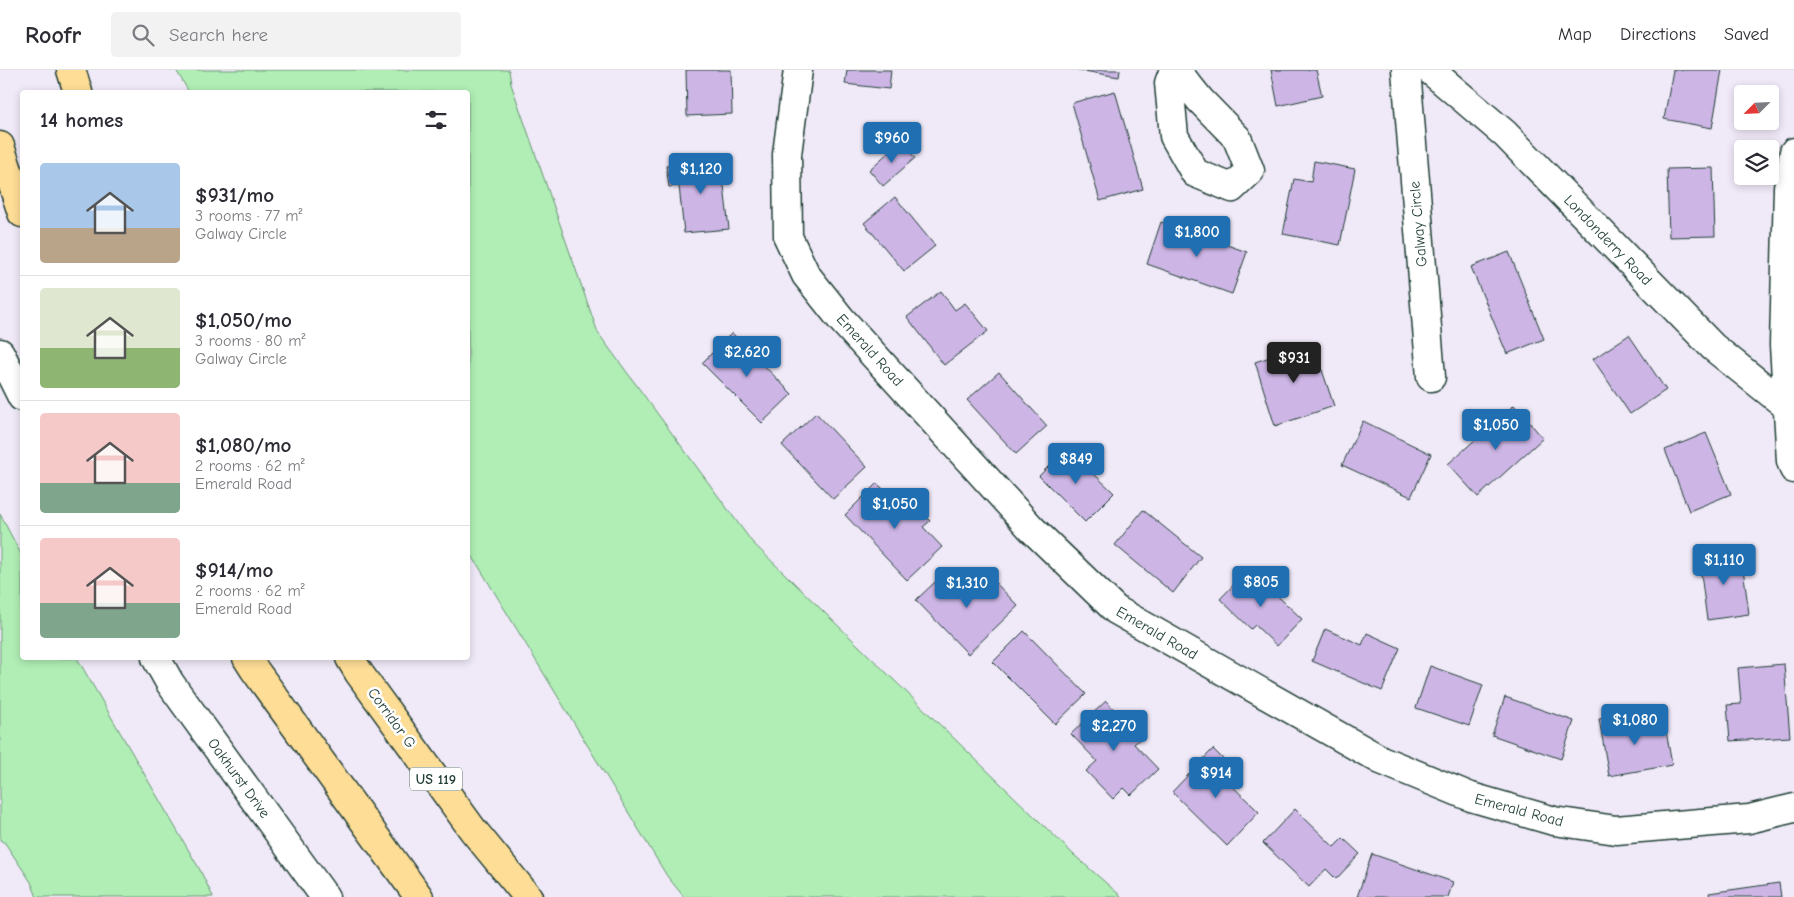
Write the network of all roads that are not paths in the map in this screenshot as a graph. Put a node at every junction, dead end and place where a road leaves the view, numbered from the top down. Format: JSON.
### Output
{"nodes":[{"id":1,"x":71,"y":70,"type":"edge"},
{"id":2,"x":798,"y":70,"type":"edge"},
{"id":3,"x":1406,"y":70,"type":"edge"},
{"id":4,"x":1430,"y":70,"type":"edge"},
{"id":5,"x":77,"y":90,"type":"edge"},
{"id":6,"x":0,"y":146,"type":"edge"},
{"id":7,"x":1794,"y":152,"type":"edge"},
{"id":8,"x":20,"y":207,"type":"edge"},
{"id":9,"x":0,"y":354,"type":"edge"},
{"id":10,"x":1431,"y":377,"type":"dead end"},
{"id":11,"x":20,"y":393,"type":"edge"},
{"id":12,"x":1788,"y":407,"type":"junction"},
{"id":13,"x":1794,"y":468,"type":"edge"},
{"id":14,"x":157,"y":660,"type":"edge"},
{"id":15,"x":248,"y":660,"type":"edge"},
{"id":16,"x":351,"y":660,"type":"edge"},
{"id":17,"x":1794,"y":808,"type":"edge"},
{"id":18,"x":325,"y":897,"type":"edge"},
{"id":19,"x":419,"y":897,"type":"edge"},
{"id":20,"x":528,"y":897,"type":"edge"}],
"edges":[{"from":1,"to":5,"type":"highway"},
{"from":2,"to":17,"type":"street","name":"Emerald Road"},
{"from":3,"to":10,"type":"street","name":"Galway Circle"},
{"from":4,"to":12,"type":"street","name":"Londonderry Road"},
{"from":6,"to":8,"type":"highway"},
{"from":7,"to":12,"type":"street"},
{"from":9,"to":11,"type":"street"},
{"from":12,"to":13,"type":"street"},
{"from":14,"to":18,"type":"street","name":"Oakhurst Drive"},
{"from":15,"to":19,"type":"highway"},
{"from":16,"to":20,"type":"highway","name":"Corridor G","number":"US 119"}]}
